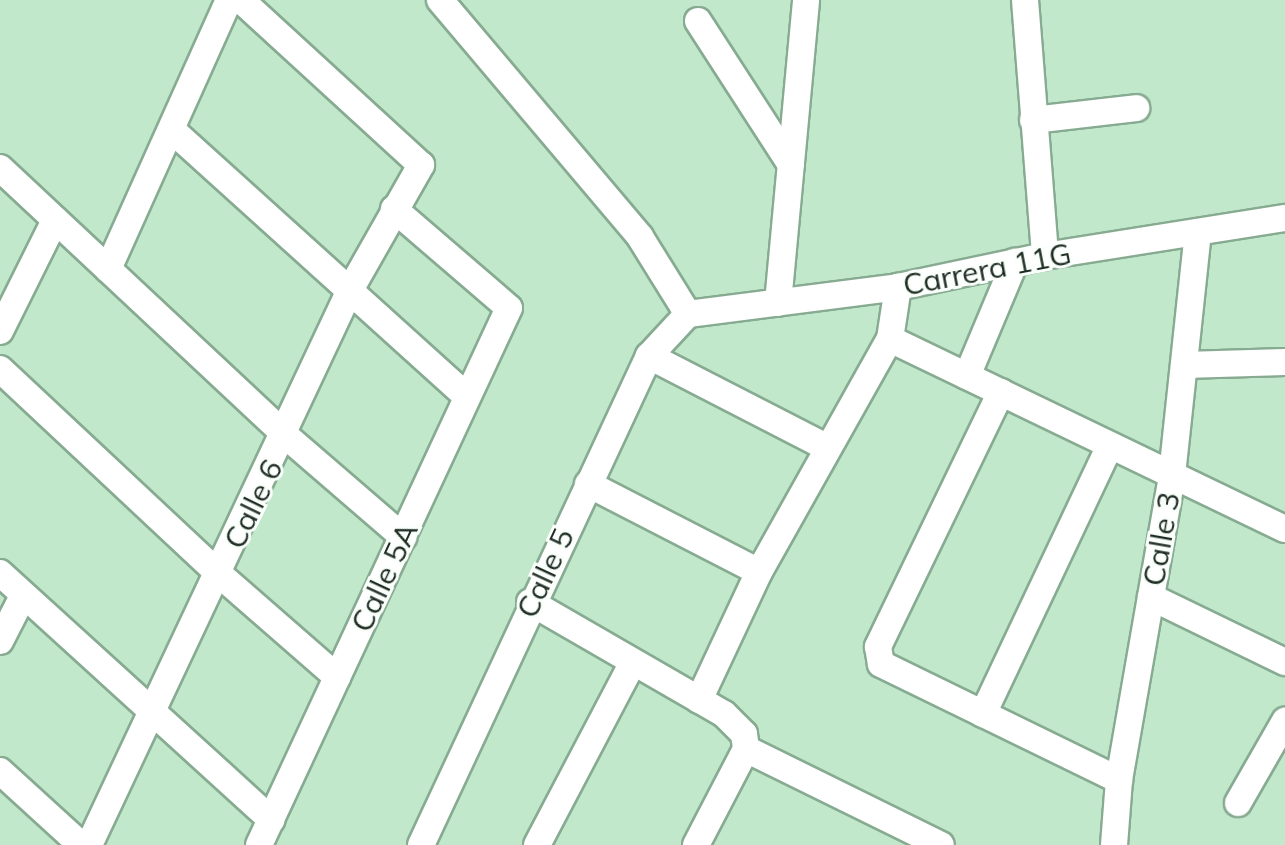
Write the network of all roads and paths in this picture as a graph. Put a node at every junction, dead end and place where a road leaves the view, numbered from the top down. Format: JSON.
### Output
{"nodes":[{"id":1,"x":229,"y":0,"type":"edge"},
{"id":2,"x":241,"y":0,"type":"edge"},
{"id":3,"x":440,"y":0,"type":"edge"},
{"id":4,"x":806,"y":0,"type":"edge"},
{"id":5,"x":1025,"y":0,"type":"edge"},
{"id":6,"x":698,"y":21,"type":"dead end"},
{"id":7,"x":1136,"y":108,"type":"dead end"},
{"id":8,"x":1033,"y":120,"type":"junction"},
{"id":9,"x":173,"y":131,"type":"junction"},
{"id":10,"x":791,"y":165,"type":"junction"},
{"id":11,"x":0,"y":168,"type":"edge"},
{"id":12,"x":394,"y":209,"type":"junction"},
{"id":13,"x":1285,"y":218,"type":"edge"},
{"id":14,"x":55,"y":220,"type":"junction"},
{"id":15,"x":1198,"y":232,"type":"junction"},
{"id":16,"x":1045,"y":256,"type":"junction"},
{"id":17,"x":1015,"y":262,"type":"junction"},
{"id":18,"x":108,"y":269,"type":"junction"},
{"id":19,"x":898,"y":287,"type":"junction"},
{"id":20,"x":350,"y":290,"type":"junction"},
{"id":21,"x":778,"y":303,"type":"junction"},
{"id":22,"x":688,"y":314,"type":"junction"},
{"id":23,"x":0,"y":331,"type":"edge"},
{"id":24,"x":890,"y":339,"type":"junction"},
{"id":25,"x":649,"y":356,"type":"junction"},
{"id":26,"x":1285,"y":362,"type":"edge"},
{"id":27,"x":1184,"y":365,"type":"junction"},
{"id":28,"x":0,"y":369,"type":"edge"},
{"id":29,"x":967,"y":376,"type":"junction"},
{"id":30,"x":1001,"y":392,"type":"junction"},
{"id":31,"x":467,"y":397,"type":"junction"},
{"id":32,"x":286,"y":436,"type":"junction"},
{"id":33,"x":1110,"y":445,"type":"junction"},
{"id":34,"x":826,"y":447,"type":"junction"},
{"id":35,"x":1172,"y":475,"type":"junction"},
{"id":36,"x":588,"y":484,"type":"junction"},
{"id":37,"x":1285,"y":529,"type":"edge"},
{"id":38,"x":403,"y":537,"type":"junction"},
{"id":39,"x":759,"y":572,"type":"junction"},
{"id":40,"x":0,"y":573,"type":"edge"},
{"id":41,"x":219,"y":574,"type":"junction"},
{"id":42,"x":23,"y":596,"type":"junction"},
{"id":43,"x":1151,"y":597,"type":"junction"},
{"id":44,"x":530,"y":602,"type":"junction"},
{"id":45,"x":0,"y":641,"type":"edge"},
{"id":46,"x":1285,"y":662,"type":"edge"},
{"id":47,"x":632,"y":664,"type":"junction"},
{"id":48,"x":337,"y":677,"type":"junction"},
{"id":49,"x":699,"y":700,"type":"junction"},
{"id":50,"x":983,"y":714,"type":"junction"},
{"id":51,"x":151,"y":715,"type":"junction"},
{"id":52,"x":1285,"y":721,"type":"edge"},
{"id":53,"x":746,"y":749,"type":"junction"},
{"id":54,"x":0,"y":771,"type":"edge"},
{"id":55,"x":1119,"y":780,"type":"junction"},
{"id":56,"x":1238,"y":803,"type":"dead end"},
{"id":57,"x":271,"y":820,"type":"junction"},
{"id":58,"x":81,"y":845,"type":"edge"},
{"id":59,"x":89,"y":845,"type":"edge"},
{"id":60,"x":259,"y":845,"type":"edge"},
{"id":61,"x":421,"y":845,"type":"edge"},
{"id":62,"x":537,"y":845,"type":"edge"},
{"id":63,"x":696,"y":845,"type":"edge"},
{"id":64,"x":941,"y":845,"type":"edge"},
{"id":65,"x":1114,"y":845,"type":"edge"}],
"edges":[{"from":1,"to":9,"type":"street"},
{"from":2,"to":12,"type":"street","name":"Calle 6"},
{"from":3,"to":22,"type":"street"},
{"from":4,"to":10,"type":"street"},
{"from":5,"to":8,"type":"street"},
{"from":6,"to":10,"type":"street"},
{"from":7,"to":8,"type":"street"},
{"from":8,"to":16,"type":"street"},
{"from":9,"to":18,"type":"street"},
{"from":9,"to":20,"type":"street"},
{"from":10,"to":21,"type":"street"},
{"from":11,"to":14,"type":"street"},
{"from":12,"to":20,"type":"street","name":"Calle 6"},
{"from":12,"to":31,"type":"street","name":"Calle 5A"},
{"from":13,"to":15,"type":"street","name":"Carrera 11G"},
{"from":14,"to":18,"type":"street"},
{"from":14,"to":23,"type":"street"},
{"from":15,"to":16,"type":"street","name":"Carrera 11G"},
{"from":15,"to":27,"type":"street","name":"Calle 3"},
{"from":16,"to":17,"type":"street","name":"Carrera 11G"},
{"from":17,"to":19,"type":"street","name":"Carrera 11G"},
{"from":17,"to":29,"type":"street"},
{"from":18,"to":32,"type":"street"},
{"from":19,"to":21,"type":"street","name":"Carrera 11G"},
{"from":19,"to":24,"type":"street"},
{"from":20,"to":31,"type":"street"},
{"from":20,"to":32,"type":"street","name":"Calle 6"},
{"from":21,"to":22,"type":"street","name":"Carrera 11G"},
{"from":22,"to":25,"type":"street","name":"Calle 5"},
{"from":24,"to":29,"type":"street"},
{"from":24,"to":34,"type":"street"},
{"from":25,"to":34,"type":"street"},
{"from":25,"to":36,"type":"street","name":"Calle 5"},
{"from":26,"to":27,"type":"street"},
{"from":27,"to":35,"type":"street","name":"Calle 3"},
{"from":28,"to":41,"type":"street"},
{"from":29,"to":30,"type":"street"},
{"from":30,"to":33,"type":"street"},
{"from":30,"to":50,"type":"street"},
{"from":31,"to":38,"type":"street","name":"Calle 5A"},
{"from":32,"to":38,"type":"street"},
{"from":32,"to":41,"type":"street","name":"Calle 6"},
{"from":33,"to":35,"type":"street"},
{"from":33,"to":50,"type":"street"},
{"from":34,"to":39,"type":"street"},
{"from":35,"to":37,"type":"street"},
{"from":35,"to":43,"type":"street","name":"Calle 3"},
{"from":36,"to":39,"type":"street"},
{"from":36,"to":44,"type":"street","name":"Calle 5"},
{"from":38,"to":48,"type":"street","name":"Calle 5A"},
{"from":39,"to":49,"type":"street"},
{"from":40,"to":42,"type":"street"},
{"from":41,"to":48,"type":"street"},
{"from":41,"to":51,"type":"street","name":"Calle 6"},
{"from":42,"to":45,"type":"street"},
{"from":42,"to":51,"type":"street"},
{"from":43,"to":46,"type":"street"},
{"from":43,"to":55,"type":"street","name":"Calle 3"},
{"from":44,"to":47,"type":"street"},
{"from":44,"to":61,"type":"street","name":"Calle 5"},
{"from":47,"to":49,"type":"street"},
{"from":47,"to":62,"type":"street"},
{"from":48,"to":57,"type":"street","name":"Calle 5A"},
{"from":49,"to":53,"type":"street"},
{"from":50,"to":55,"type":"street"},
{"from":51,"to":57,"type":"street"},
{"from":51,"to":59,"type":"street","name":"Calle 6"},
{"from":52,"to":56,"type":"street"},
{"from":53,"to":63,"type":"street"},
{"from":53,"to":64,"type":"street"},
{"from":54,"to":58,"type":"street"},
{"from":55,"to":65,"type":"street","name":"Calle 3"},
{"from":57,"to":60,"type":"street","name":"Calle 5A"}]}
